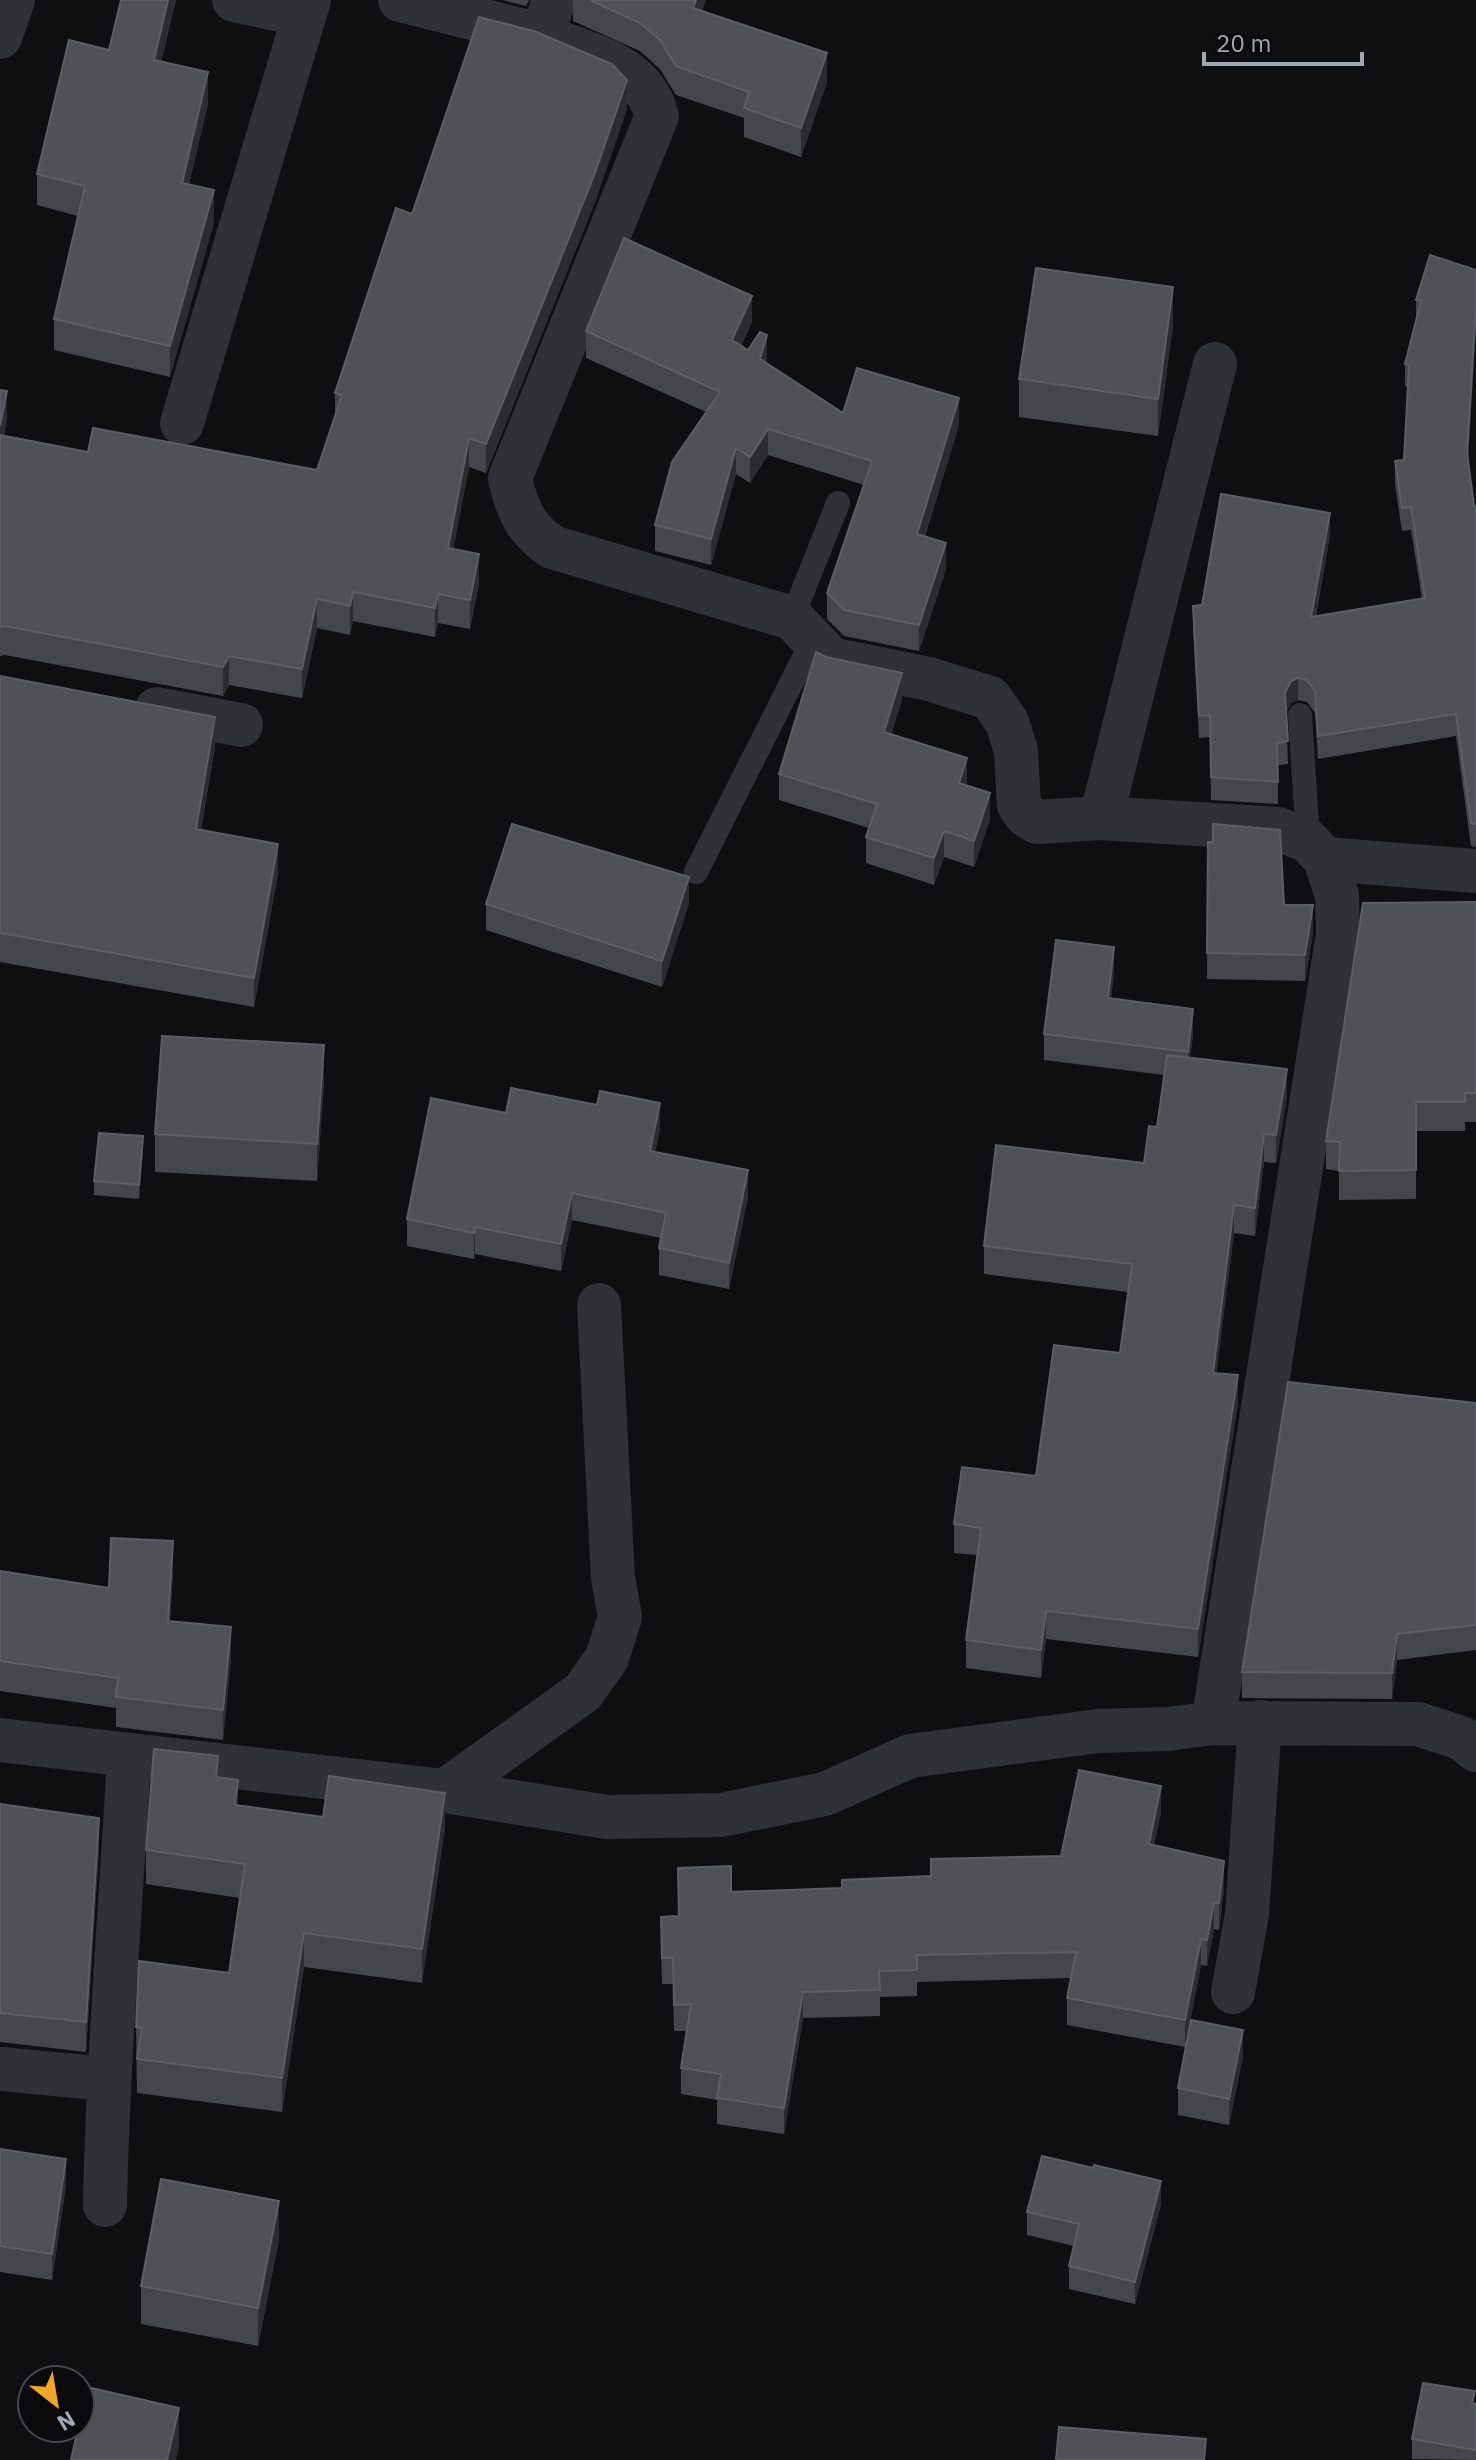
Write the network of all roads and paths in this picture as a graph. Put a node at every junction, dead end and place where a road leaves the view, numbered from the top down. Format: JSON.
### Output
{"nodes":[{"id":1,"x":13,"y":0,"type":"edge"},
{"id":2,"x":234,"y":0,"type":"edge"},
{"id":3,"x":400,"y":0,"type":"edge"},
{"id":4,"x":307,"y":8,"type":"edge"},
{"id":5,"x":548,"y":18,"type":"edge"},
{"id":6,"x":0,"y":37,"type":"edge"},
{"id":7,"x":1215,"y":364,"type":"dead end"},
{"id":8,"x":182,"y":423,"type":"dead end"},
{"id":9,"x":838,"y":503,"type":"dead end"},
{"id":10,"x":802,"y":629,"type":"junction"},
{"id":11,"x":121,"y":702,"type":"edge"},
{"id":12,"x":1300,"y":715,"type":"dead end"},
{"id":13,"x":241,"y":725,"type":"dead end"},
{"id":14,"x":1101,"y":818,"type":"junction"},
{"id":15,"x":1317,"y":850,"type":"junction"},
{"id":16,"x":1476,"y":871,"type":"edge"},
{"id":17,"x":696,"y":872,"type":"dead end"},
{"id":18,"x":599,"y":1305,"type":"dead end"},
{"id":19,"x":1260,"y":1722,"type":"junction"},
{"id":20,"x":1213,"y":1723,"type":"junction"},
{"id":21,"x":0,"y":1740,"type":"edge"},
{"id":22,"x":1476,"y":1750,"type":"edge"},
{"id":23,"x":129,"y":1756,"type":"junction"},
{"id":24,"x":445,"y":1791,"type":"junction"},
{"id":25,"x":1233,"y":1992,"type":"dead end"},
{"id":26,"x":0,"y":2069,"type":"edge"},
{"id":27,"x":108,"y":2079,"type":"junction"},
{"id":28,"x":105,"y":2205,"type":"dead end"}],
"edges":[{"from":1,"to":6,"type":"street"},
{"from":2,"to":4,"type":"street"},
{"from":3,"to":5,"type":"street"},
{"from":4,"to":8,"type":"street"},
{"from":5,"to":10,"type":"street"},
{"from":7,"to":14,"type":"street"},
{"from":9,"to":10,"type":"lane"},
{"from":10,"to":14,"type":"street"},
{"from":10,"to":17,"type":"lane"},
{"from":11,"to":13,"type":"street"},
{"from":12,"to":15,"type":"lane"},
{"from":14,"to":15,"type":"street"},
{"from":15,"to":16,"type":"street"},
{"from":15,"to":20,"type":"street"},
{"from":18,"to":24,"type":"street"},
{"from":19,"to":20,"type":"street"},
{"from":19,"to":22,"type":"street"},
{"from":19,"to":25,"type":"street"},
{"from":20,"to":24,"type":"street"},
{"from":21,"to":23,"type":"street"},
{"from":23,"to":24,"type":"street"},
{"from":23,"to":27,"type":"street"},
{"from":26,"to":27,"type":"street"},
{"from":27,"to":28,"type":"street"}]}
